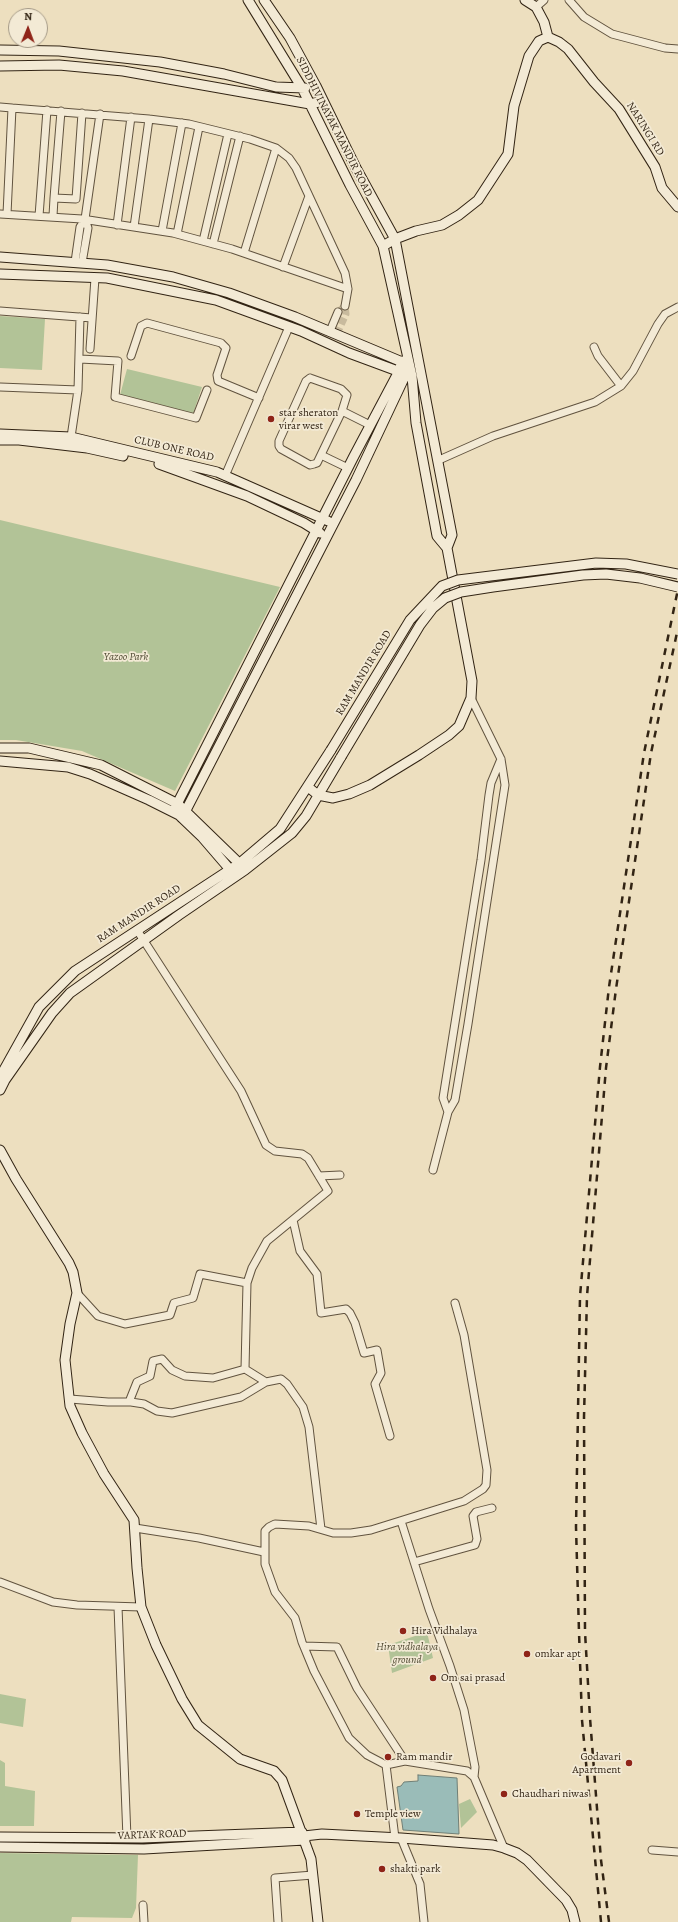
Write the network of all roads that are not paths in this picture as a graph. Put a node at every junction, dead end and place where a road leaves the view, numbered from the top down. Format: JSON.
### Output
{"nodes":[{"id":1,"x":248,"y":0,"type":"edge"},
{"id":2,"x":264,"y":0,"type":"edge"},
{"id":3,"x":526,"y":0,"type":"edge"},
{"id":4,"x":544,"y":0,"type":"edge"},
{"id":5,"x":568,"y":0,"type":"edge"},
{"id":6,"x":536,"y":7,"type":"junction"},
{"id":7,"x":548,"y":37,"type":"junction"},
{"id":8,"x":678,"y":49,"type":"edge"},
{"id":9,"x":0,"y":50,"type":"edge"},
{"id":10,"x":59,"y":51,"type":"junction"},
{"id":11,"x":59,"y":65,"type":"junction"},
{"id":12,"x":0,"y":66,"type":"edge"},
{"id":13,"x":316,"y":86,"type":"junction"},
{"id":14,"x":302,"y":88,"type":"junction"},
{"id":15,"x":324,"y":102,"type":"junction"},
{"id":16,"x":310,"y":104,"type":"junction"},
{"id":17,"x":0,"y":108,"type":"edge"},
{"id":18,"x":12,"y":108,"type":"junction"},
{"id":19,"x":47,"y":110,"type":"junction"},
{"id":20,"x":61,"y":111,"type":"junction"},
{"id":21,"x":82,"y":113,"type":"junction"},
{"id":22,"x":100,"y":114,"type":"junction"},
{"id":23,"x":131,"y":117,"type":"junction"},
{"id":24,"x":149,"y":119,"type":"junction"},
{"id":25,"x":182,"y":123,"type":"junction"},
{"id":26,"x":199,"y":127,"type":"junction"},
{"id":27,"x":228,"y":134,"type":"junction"},
{"id":28,"x":240,"y":136,"type":"junction"},
{"id":29,"x":276,"y":148,"type":"junction"},
{"id":30,"x":309,"y":196,"type":"junction"},
{"id":31,"x":54,"y":198,"type":"junction"},
{"id":32,"x":678,"y":207,"type":"edge"},
{"id":33,"x":4,"y":214,"type":"edge"},
{"id":34,"x":39,"y":216,"type":"junction"},
{"id":35,"x":53,"y":216,"type":"junction"},
{"id":36,"x":85,"y":219,"type":"junction"},
{"id":37,"x":117,"y":224,"type":"junction"},
{"id":38,"x":134,"y":227,"type":"junction"},
{"id":39,"x":162,"y":232,"type":"junction"},
{"id":40,"x":177,"y":234,"type":"junction"},
{"id":41,"x":395,"y":239,"type":"junction"},
{"id":42,"x":202,"y":241,"type":"junction"},
{"id":43,"x":212,"y":244,"type":"junction"},
{"id":44,"x":383,"y":246,"type":"junction"},
{"id":45,"x":244,"y":253,"type":"junction"},
{"id":46,"x":0,"y":257,"type":"edge"},
{"id":47,"x":79,"y":262,"type":"junction"},
{"id":48,"x":283,"y":267,"type":"junction"},
{"id":49,"x":0,"y":274,"type":"edge"},
{"id":50,"x":95,"y":278,"type":"junction"},
{"id":51,"x":348,"y":289,"type":"junction"},
{"id":52,"x":345,"y":306,"type":"dead end"},
{"id":53,"x":678,"y":307,"type":"edge"},
{"id":54,"x":0,"y":311,"type":"edge"},
{"id":55,"x":338,"y":312,"type":"dead end"},
{"id":56,"x":80,"y":317,"type":"junction"},
{"id":57,"x":92,"y":318,"type":"junction"},
{"id":58,"x":289,"y":327,"type":"junction"},
{"id":59,"x":330,"y":331,"type":"junction"},
{"id":60,"x":594,"y":347,"type":"dead end"},
{"id":61,"x":90,"y":349,"type":"dead end"},
{"id":62,"x":131,"y":356,"type":"dead end"},
{"id":63,"x":80,"y":359,"type":"junction"},
{"id":64,"x":406,"y":363,"type":"junction"},
{"id":65,"x":421,"y":368,"type":"junction"},
{"id":66,"x":406,"y":374,"type":"junction"},
{"id":67,"x":423,"y":381,"type":"junction"},
{"id":68,"x":621,"y":386,"type":"junction"},
{"id":69,"x":0,"y":387,"type":"edge"},
{"id":70,"x":78,"y":390,"type":"junction"},
{"id":71,"x":207,"y":390,"type":"dead end"},
{"id":72,"x":259,"y":398,"type":"junction"},
{"id":73,"x":342,"y":411,"type":"junction"},
{"id":74,"x":370,"y":425,"type":"junction"},
{"id":75,"x":0,"y":434,"type":"edge"},
{"id":76,"x":70,"y":437,"type":"junction"},
{"id":77,"x":0,"y":440,"type":"edge"},
{"id":78,"x":321,"y":455,"type":"junction"},
{"id":79,"x":438,"y":460,"type":"junction"},
{"id":80,"x":348,"y":468,"type":"junction"},
{"id":81,"x":226,"y":476,"type":"junction"},
{"id":82,"x":322,"y":519,"type":"junction"},
{"id":83,"x":333,"y":522,"type":"junction"},
{"id":84,"x":316,"y":531,"type":"junction"},
{"id":85,"x":326,"y":537,"type":"junction"},
{"id":86,"x":447,"y":548,"type":"junction"},
{"id":87,"x":678,"y":574,"type":"edge"},
{"id":88,"x":678,"y":587,"type":"edge"},
{"id":89,"x":471,"y":698,"type":"junction"},
{"id":90,"x":0,"y":748,"type":"edge"},
{"id":91,"x":501,"y":759,"type":"junction"},
{"id":92,"x":0,"y":761,"type":"edge"},
{"id":93,"x":308,"y":787,"type":"junction"},
{"id":94,"x":318,"y":796,"type":"junction"},
{"id":95,"x":176,"y":808,"type":"junction"},
{"id":96,"x":184,"y":815,"type":"junction"},
{"id":97,"x":243,"y":866,"type":"junction"},
{"id":98,"x":233,"y":873,"type":"junction"},
{"id":99,"x":137,"y":930,"type":"junction"},
{"id":100,"x":144,"y":940,"type":"junction"},
{"id":101,"x":465,"y":963,"type":"junction"},
{"id":102,"x":477,"y":964,"type":"junction"},
{"id":103,"x":0,"y":1077,"type":"edge"},
{"id":104,"x":0,"y":1090,"type":"edge"},
{"id":105,"x":448,"y":1112,"type":"junction"},
{"id":106,"x":0,"y":1150,"type":"edge"},
{"id":107,"x":433,"y":1170,"type":"dead end"},
{"id":108,"x":340,"y":1174,"type":"dead end"},
{"id":109,"x":319,"y":1176,"type":"junction"},
{"id":110,"x":293,"y":1220,"type":"junction"},
{"id":111,"x":247,"y":1283,"type":"junction"},
{"id":112,"x":77,"y":1293,"type":"junction"},
{"id":113,"x":455,"y":1303,"type":"dead end"},
{"id":114,"x":246,"y":1369,"type":"junction"},
{"id":115,"x":266,"y":1382,"type":"junction"},
{"id":116,"x":70,"y":1399,"type":"junction"},
{"id":117,"x":129,"y":1402,"type":"junction"},
{"id":118,"x":390,"y":1436,"type":"dead end"},
{"id":119,"x":492,"y":1508,"type":"dead end"},
{"id":120,"x":401,"y":1521,"type":"junction"},
{"id":121,"x":135,"y":1528,"type":"junction"},
{"id":122,"x":321,"y":1530,"type":"junction"},
{"id":123,"x":264,"y":1552,"type":"junction"},
{"id":124,"x":414,"y":1562,"type":"junction"},
{"id":125,"x":0,"y":1582,"type":"edge"},
{"id":126,"x":118,"y":1607,"type":"junction"},
{"id":127,"x":141,"y":1607,"type":"junction"},
{"id":128,"x":304,"y":1646,"type":"junction"},
{"id":129,"x":405,"y":1761,"type":"junction"},
{"id":130,"x":386,"y":1764,"type":"junction"},
{"id":131,"x":474,"y":1777,"type":"junction"},
{"id":132,"x":303,"y":1836,"type":"junction"},
{"id":133,"x":0,"y":1837,"type":"edge"},
{"id":134,"x":127,"y":1838,"type":"junction"},
{"id":135,"x":398,"y":1838,"type":"junction"},
{"id":136,"x":0,"y":1847,"type":"edge"},
{"id":137,"x":504,"y":1848,"type":"junction"},
{"id":138,"x":652,"y":1850,"type":"dead end"},
{"id":139,"x":678,"y":1852,"type":"edge"},
{"id":140,"x":313,"y":1875,"type":"junction"},
{"id":141,"x":143,"y":1905,"type":"dead end"},
{"id":142,"x":144,"y":1922,"type":"edge"},
{"id":143,"x":278,"y":1922,"type":"edge"},
{"id":144,"x":318,"y":1922,"type":"edge"},
{"id":145,"x":424,"y":1922,"type":"edge"},
{"id":146,"x":575,"y":1922,"type":"edge"}],
"edges":[{"from":1,"to":14,"type":"street","name":"SIDDHIVINAYAK MANDIR ROAD"},
{"from":2,"to":13,"type":"street","name":"SIDDHIVINAYAK MANDIR ROAD"},
{"from":3,"to":6,"type":"street"},
{"from":4,"to":6,"type":"street"},
{"from":5,"to":8,"type":"street"},
{"from":6,"to":7,"type":"street"},
{"from":7,"to":32,"type":"street","name":"NARINGI RD"},
{"from":7,"to":41,"type":"street"},
{"from":9,"to":10,"type":"street"},
{"from":10,"to":11,"type":"street"},
{"from":10,"to":14,"type":"street"},
{"from":11,"to":12,"type":"street"},
{"from":11,"to":16,"type":"street"},
{"from":13,"to":14,"type":"street"},
{"from":13,"to":15,"type":"street","name":"SIDDHIVINAYAK MANDIR ROAD"},
{"from":14,"to":16,"type":"street","name":"SIDDHIVINAYAK MANDIR ROAD"},
{"from":15,"to":16,"type":"street"},
{"from":15,"to":41,"type":"street","name":"SIDDHIVINAYAK MANDIR ROAD"},
{"from":16,"to":44,"type":"street","name":"SIDDHIVINAYAK MANDIR ROAD"},
{"from":17,"to":18,"type":"street"},
{"from":18,"to":19,"type":"street"},
{"from":18,"to":33,"type":"street"},
{"from":19,"to":20,"type":"street"},
{"from":19,"to":34,"type":"street"},
{"from":20,"to":21,"type":"street"},
{"from":20,"to":31,"type":"street"},
{"from":21,"to":22,"type":"street"},
{"from":21,"to":31,"type":"street"},
{"from":22,"to":23,"type":"street"},
{"from":22,"to":36,"type":"street"},
{"from":23,"to":24,"type":"street"},
{"from":23,"to":37,"type":"street"},
{"from":24,"to":25,"type":"street"},
{"from":24,"to":38,"type":"street"},
{"from":25,"to":26,"type":"street"},
{"from":25,"to":39,"type":"street"},
{"from":26,"to":27,"type":"street"},
{"from":26,"to":40,"type":"street"},
{"from":27,"to":28,"type":"street"},
{"from":27,"to":42,"type":"street"},
{"from":28,"to":29,"type":"street"},
{"from":28,"to":43,"type":"street"},
{"from":29,"to":30,"type":"street"},
{"from":29,"to":45,"type":"street"},
{"from":30,"to":48,"type":"street"},
{"from":30,"to":51,"type":"street"},
{"from":31,"to":35,"type":"street"},
{"from":33,"to":34,"type":"street"},
{"from":34,"to":35,"type":"street"},
{"from":35,"to":36,"type":"street"},
{"from":36,"to":37,"type":"street"},
{"from":36,"to":47,"type":"street"},
{"from":37,"to":38,"type":"street"},
{"from":38,"to":39,"type":"street"},
{"from":39,"to":40,"type":"street"},
{"from":40,"to":42,"type":"street"},
{"from":41,"to":44,"type":"street"},
{"from":41,"to":65,"type":"street","name":"SIDDHIVINAYAK MANDIR ROAD"},
{"from":42,"to":43,"type":"street"},
{"from":43,"to":45,"type":"street"},
{"from":44,"to":64,"type":"street","name":"SIDDHIVINAYAK MANDIR ROAD"},
{"from":45,"to":48,"type":"street"},
{"from":46,"to":47,"type":"street"},
{"from":47,"to":59,"type":"street"},
{"from":48,"to":51,"type":"street"},
{"from":49,"to":50,"type":"street"},
{"from":50,"to":57,"type":"street"},
{"from":50,"to":58,"type":"street"},
{"from":51,"to":52,"type":"street"},
{"from":53,"to":68,"type":"street"},
{"from":54,"to":56,"type":"street"},
{"from":55,"to":59,"type":"street"},
{"from":56,"to":57,"type":"street"},
{"from":56,"to":63,"type":"street"},
{"from":57,"to":61,"type":"street"},
{"from":58,"to":66,"type":"street"},
{"from":58,"to":72,"type":"street"},
{"from":59,"to":64,"type":"street"},
{"from":60,"to":68,"type":"street"},
{"from":62,"to":72,"type":"street"},
{"from":63,"to":70,"type":"street"},
{"from":63,"to":71,"type":"street"},
{"from":64,"to":65,"type":"street"},
{"from":64,"to":66,"type":"street","name":"SIDDHIVINAYAK MANDIR ROAD"},
{"from":64,"to":66,"type":"street"},
{"from":65,"to":67,"type":"street","name":"SIDDHIVINAYAK MANDIR ROAD"},
{"from":66,"to":67,"type":"street"},
{"from":66,"to":74,"type":"street"},
{"from":66,"to":83,"type":"street"},
{"from":66,"to":86,"type":"street","name":"SIDDHIVINAYAK MANDIR ROAD"},
{"from":67,"to":79,"type":"street","name":"SIDDHIVINAYAK MANDIR ROAD"},
{"from":68,"to":79,"type":"street"},
{"from":69,"to":70,"type":"street"},
{"from":70,"to":76,"type":"street"},
{"from":72,"to":81,"type":"street"},
{"from":73,"to":74,"type":"street"},
{"from":73,"to":78,"type":"street"},
{"from":73,"to":78,"type":"street"},
{"from":74,"to":80,"type":"street"},
{"from":75,"to":76,"type":"street","name":"CLUB ONE ROAD"},
{"from":76,"to":81,"type":"street","name":"CLUB ONE ROAD"},
{"from":77,"to":84,"type":"street","name":"CLUB ONE ROAD"},
{"from":78,"to":80,"type":"street"},
{"from":79,"to":86,"type":"street"},
{"from":80,"to":82,"type":"street"},
{"from":81,"to":82,"type":"street","name":"CLUB ONE ROAD"},
{"from":82,"to":83,"type":"street","name":"CLUB ONE ROAD"},
{"from":82,"to":84,"type":"street"},
{"from":83,"to":85,"type":"street"},
{"from":84,"to":85,"type":"street","name":"CLUB ONE ROAD"},
{"from":84,"to":95,"type":"street"},
{"from":85,"to":96,"type":"street"},
{"from":86,"to":89,"type":"street"},
{"from":87,"to":93,"type":"street","name":"RAM MANDIR ROAD","bridge":true},
{"from":88,"to":94,"type":"street","bridge":true},
{"from":89,"to":91,"type":"street"},
{"from":89,"to":94,"type":"street"},
{"from":90,"to":95,"type":"street"},
{"from":91,"to":101,"type":"street"},
{"from":91,"to":102,"type":"street"},
{"from":92,"to":95,"type":"street"},
{"from":93,"to":94,"type":"street"},
{"from":93,"to":97,"type":"street","name":"RAM MANDIR ROAD"},
{"from":94,"to":97,"type":"street"},
{"from":95,"to":96,"type":"street"},
{"from":96,"to":97,"type":"street"},
{"from":96,"to":98,"type":"street"},
{"from":97,"to":98,"type":"street","name":"RAM MANDIR ROAD"},
{"from":98,"to":99,"type":"street","name":"RAM MANDIR ROAD"},
{"from":98,"to":100,"type":"street"},
{"from":99,"to":100,"type":"street"},
{"from":99,"to":103,"type":"street","name":"RAM MANDIR ROAD"},
{"from":100,"to":104,"type":"street"},
{"from":100,"to":109,"type":"street"},
{"from":101,"to":102,"type":"street"},
{"from":101,"to":105,"type":"street"},
{"from":102,"to":105,"type":"street"},
{"from":105,"to":107,"type":"street"},
{"from":106,"to":112,"type":"street"},
{"from":108,"to":109,"type":"street"},
{"from":109,"to":110,"type":"street"},
{"from":110,"to":111,"type":"street"},
{"from":110,"to":118,"type":"street"},
{"from":111,"to":112,"type":"street"},
{"from":111,"to":114,"type":"street"},
{"from":112,"to":116,"type":"street"},
{"from":113,"to":120,"type":"street"},
{"from":114,"to":115,"type":"street"},
{"from":114,"to":117,"type":"street"},
{"from":115,"to":117,"type":"street"},
{"from":115,"to":122,"type":"street"},
{"from":116,"to":117,"type":"street"},
{"from":116,"to":121,"type":"street"},
{"from":119,"to":124,"type":"street"},
{"from":120,"to":122,"type":"street"},
{"from":120,"to":124,"type":"street"},
{"from":121,"to":123,"type":"street"},
{"from":121,"to":127,"type":"street"},
{"from":122,"to":123,"type":"street"},
{"from":123,"to":128,"type":"street"},
{"from":124,"to":131,"type":"street"},
{"from":125,"to":126,"type":"street"},
{"from":126,"to":127,"type":"street"},
{"from":126,"to":134,"type":"street"},
{"from":127,"to":132,"type":"street"},
{"from":128,"to":129,"type":"street"},
{"from":128,"to":130,"type":"street"},
{"from":129,"to":130,"type":"street"},
{"from":129,"to":131,"type":"street"},
{"from":130,"to":135,"type":"street"},
{"from":131,"to":137,"type":"street"},
{"from":132,"to":134,"type":"street","name":"VARTAK ROAD"},
{"from":132,"to":135,"type":"street","name":"VARTAK ROAD"},
{"from":132,"to":136,"type":"street","name":"VARTAK ROAD"},
{"from":132,"to":140,"type":"street"},
{"from":133,"to":134,"type":"street","name":"VARTAK ROAD"},
{"from":135,"to":137,"type":"street","name":"VARTAK ROAD"},
{"from":135,"to":145,"type":"street"},
{"from":137,"to":146,"type":"street","name":"VARTAK ROAD"},
{"from":138,"to":139,"type":"street"},
{"from":140,"to":143,"type":"street"},
{"from":140,"to":144,"type":"street"},
{"from":141,"to":142,"type":"street"}]}
